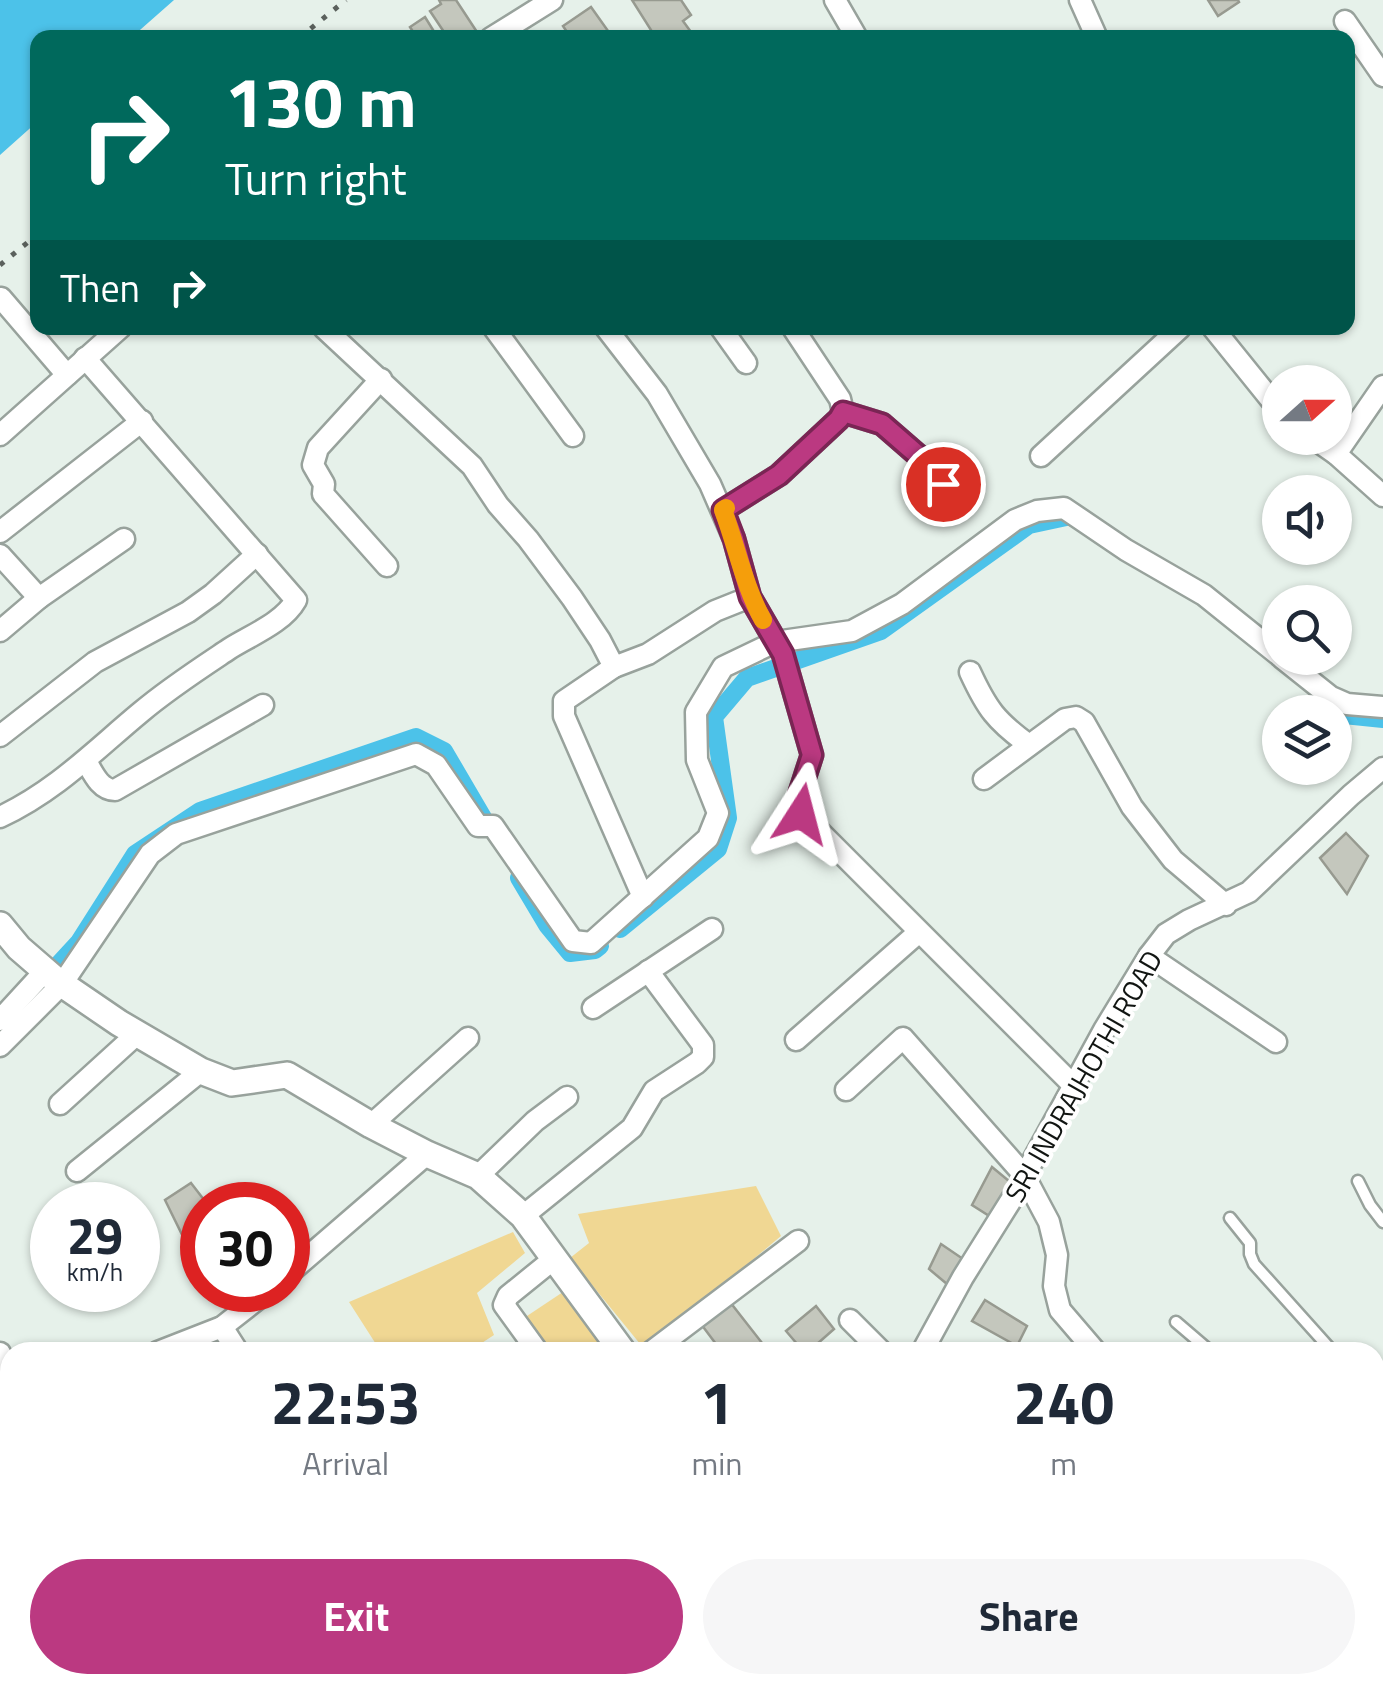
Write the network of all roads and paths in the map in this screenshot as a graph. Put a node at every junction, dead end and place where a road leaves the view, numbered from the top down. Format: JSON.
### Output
{"nodes":[{"id":1,"x":552,"y":0,"type":"edge"},
{"id":2,"x":836,"y":0,"type":"edge"},
{"id":3,"x":1080,"y":0,"type":"edge"},
{"id":4,"x":1345,"y":21,"type":"dead end"},
{"id":5,"x":504,"y":30,"type":"edge"},
{"id":6,"x":853,"y":30,"type":"edge"},
{"id":7,"x":1094,"y":30,"type":"edge"},
{"id":8,"x":1351,"y":30,"type":"edge"},
{"id":9,"x":1355,"y":35,"type":"edge"},
{"id":10,"x":1383,"y":76,"type":"edge"},
{"id":11,"x":1,"y":298,"type":"edge"},
{"id":12,"x":30,"y":332,"type":"edge"},
{"id":13,"x":32,"y":335,"type":"edge"},
{"id":14,"x":112,"y":335,"type":"edge"},
{"id":15,"x":332,"y":335,"type":"edge"},
{"id":16,"x":499,"y":335,"type":"edge"},
{"id":17,"x":611,"y":335,"type":"edge"},
{"id":18,"x":726,"y":335,"type":"edge"},
{"id":19,"x":798,"y":335,"type":"edge"},
{"id":20,"x":1172,"y":335,"type":"edge"},
{"id":21,"x":1219,"y":335,"type":"edge"},
{"id":22,"x":85,"y":358,"type":"junction"},
{"id":23,"x":746,"y":363,"type":"dead end"},
{"id":24,"x":66,"y":375,"type":"junction"},
{"id":25,"x":381,"y":379,"type":"junction"},
{"id":26,"x":1383,"y":386,"type":"edge"},
{"id":27,"x":1262,"y":389,"type":"edge"},
{"id":28,"x":843,"y":412,"type":"junction"},
{"id":29,"x":142,"y":422,"type":"junction"},
{"id":30,"x":3,"y":425,"type":"edge"},
{"id":31,"x":1352,"y":431,"type":"edge"},
{"id":32,"x":573,"y":436,"type":"dead end"},
{"id":33,"x":1337,"y":455,"type":"edge"},
{"id":34,"x":1042,"y":456,"type":"dead end"},
{"id":35,"x":1383,"y":496,"type":"edge"},
{"id":36,"x":957,"y":503,"type":"dead end"},
{"id":37,"x":723,"y":510,"type":"junction"},
{"id":38,"x":0,"y":532,"type":"edge"},
{"id":39,"x":124,"y":539,"type":"dead end"},
{"id":40,"x":256,"y":554,"type":"junction"},
{"id":41,"x":0,"y":555,"type":"edge"},
{"id":42,"x":387,"y":566,"type":"dead end"},
{"id":43,"x":750,"y":597,"type":"junction"},
{"id":44,"x":39,"y":598,"type":"junction"},
{"id":45,"x":0,"y":631,"type":"edge"},
{"id":46,"x":1262,"y":641,"type":"edge"},
{"id":47,"x":782,"y":657,"type":"junction"},
{"id":48,"x":614,"y":667,"type":"junction"},
{"id":49,"x":970,"y":672,"type":"dead end"},
{"id":50,"x":1304,"y":675,"type":"edge"},
{"id":51,"x":262,"y":705,"type":"dead end"},
{"id":52,"x":1383,"y":708,"type":"edge"},
{"id":53,"x":0,"y":736,"type":"edge"},
{"id":54,"x":1030,"y":745,"type":"junction"},
{"id":55,"x":86,"y":762,"type":"junction"},
{"id":56,"x":984,"y":778,"type":"dead end"},
{"id":57,"x":1379,"y":779,"type":"edge"},
{"id":58,"x":0,"y":817,"type":"edge"},
{"id":59,"x":643,"y":897,"type":"junction"},
{"id":60,"x":1226,"y":905,"type":"junction"},
{"id":61,"x":0,"y":925,"type":"edge"},
{"id":62,"x":712,"y":929,"type":"dead end"},
{"id":63,"x":919,"y":932,"type":"junction"},
{"id":64,"x":1149,"y":956,"type":"junction"},
{"id":65,"x":648,"y":971,"type":"junction"},
{"id":66,"x":53,"y":977,"type":"junction"},
{"id":67,"x":593,"y":1008,"type":"dead end"},
{"id":68,"x":0,"y":1020,"type":"edge"},
{"id":69,"x":137,"y":1034,"type":"junction"},
{"id":70,"x":468,"y":1038,"type":"dead end"},
{"id":71,"x":796,"y":1040,"type":"dead end"},
{"id":72,"x":1276,"y":1042,"type":"dead end"},
{"id":73,"x":0,"y":1046,"type":"edge"},
{"id":74,"x":201,"y":1071,"type":"junction"},
{"id":75,"x":1073,"y":1086,"type":"junction"},
{"id":76,"x":846,"y":1090,"type":"dead end"},
{"id":77,"x":567,"y":1098,"type":"dead end"},
{"id":78,"x":60,"y":1104,"type":"dead end"},
{"id":79,"x":371,"y":1125,"type":"junction"},
{"id":80,"x":427,"y":1154,"type":"junction"},
{"id":81,"x":77,"y":1171,"type":"dead end"},
{"id":82,"x":1024,"y":1175,"type":"junction"},
{"id":83,"x":478,"y":1176,"type":"junction"},
{"id":84,"x":1358,"y":1181,"type":"dead end"},
{"id":85,"x":523,"y":1216,"type":"junction"},
{"id":86,"x":1230,"y":1218,"type":"dead end"},
{"id":87,"x":1383,"y":1222,"type":"edge"},
{"id":88,"x":798,"y":1241,"type":"dead end"},
{"id":89,"x":310,"y":1255,"type":"edge"},
{"id":90,"x":555,"y":1258,"type":"junction"},
{"id":91,"x":241,"y":1312,"type":"edge"},
{"id":92,"x":850,"y":1320,"type":"dead end"},
{"id":93,"x":1176,"y":1322,"type":"dead end"},
{"id":94,"x":222,"y":1327,"type":"junction"},
{"id":95,"x":184,"y":1342,"type":"edge"},
{"id":96,"x":232,"y":1342,"type":"edge"},
{"id":97,"x":531,"y":1342,"type":"edge"},
{"id":98,"x":616,"y":1342,"type":"edge"},
{"id":99,"x":664,"y":1342,"type":"edge"},
{"id":100,"x":872,"y":1342,"type":"edge"},
{"id":101,"x":927,"y":1342,"type":"edge"},
{"id":102,"x":1087,"y":1342,"type":"edge"},
{"id":103,"x":1199,"y":1342,"type":"edge"},
{"id":104,"x":1324,"y":1342,"type":"edge"}],
"edges":[{"from":1,"to":5,"type":"street"},
{"from":2,"to":6,"type":"street"},
{"from":3,"to":7,"type":"street"},
{"from":4,"to":8,"type":"street"},
{"from":9,"to":10,"type":"street"},
{"from":11,"to":12,"type":"street"},
{"from":13,"to":24,"type":"street"},
{"from":14,"to":22,"type":"street"},
{"from":15,"to":25,"type":"street"},
{"from":16,"to":32,"type":"street"},
{"from":17,"to":37,"type":"street"},
{"from":18,"to":23,"type":"street"},
{"from":19,"to":28,"type":"street"},
{"from":20,"to":34,"type":"street"},
{"from":21,"to":27,"type":"street"},
{"from":22,"to":24,"type":"street"},
{"from":22,"to":29,"type":"street"},
{"from":24,"to":30,"type":"street"},
{"from":25,"to":42,"type":"street"},
{"from":25,"to":48,"type":"street"},
{"from":26,"to":31,"type":"street"},
{"from":28,"to":36,"type":"street"},
{"from":28,"to":37,"type":"street"},
{"from":29,"to":38,"type":"street"},
{"from":29,"to":40,"type":"street"},
{"from":33,"to":35,"type":"street"},
{"from":37,"to":43,"type":"street"},
{"from":39,"to":44,"type":"street"},
{"from":40,"to":53,"type":"street"},
{"from":40,"to":55,"type":"street"},
{"from":41,"to":44,"type":"street"},
{"from":43,"to":47,"type":"street"},
{"from":43,"to":48,"type":"street"},
{"from":44,"to":45,"type":"street"},
{"from":46,"to":47,"type":"street"},
{"from":47,"to":59,"type":"street"},
{"from":47,"to":63,"type":"street"},
{"from":48,"to":59,"type":"street"},
{"from":49,"to":54,"type":"street"},
{"from":50,"to":52,"type":"street"},
{"from":51,"to":55,"type":"street"},
{"from":54,"to":56,"type":"street"},
{"from":54,"to":60,"type":"street"},
{"from":55,"to":58,"type":"street"},
{"from":57,"to":60,"type":"street","name":"SRI INDRAJHOTHI ROAD"},
{"from":59,"to":66,"type":"street"},
{"from":60,"to":64,"type":"street","name":"SRI INDRAJHOTHI ROAD"},
{"from":61,"to":66,"type":"street"},
{"from":62,"to":65,"type":"street"},
{"from":63,"to":71,"type":"street"},
{"from":63,"to":75,"type":"street"},
{"from":64,"to":72,"type":"street"},
{"from":64,"to":75,"type":"street","name":"SRI INDRAJHOTHI ROAD"},
{"from":65,"to":67,"type":"street"},
{"from":65,"to":85,"type":"street"},
{"from":66,"to":68,"type":"street"},
{"from":66,"to":69,"type":"street"},
{"from":66,"to":73,"type":"street"},
{"from":69,"to":74,"type":"street"},
{"from":69,"to":78,"type":"street"},
{"from":70,"to":79,"type":"street"},
{"from":74,"to":79,"type":"street"},
{"from":74,"to":81,"type":"street"},
{"from":75,"to":82,"type":"street","name":"SRI INDRAJHOTHI ROAD"},
{"from":76,"to":82,"type":"street"},
{"from":77,"to":83,"type":"street"},
{"from":79,"to":80,"type":"street"},
{"from":80,"to":83,"type":"street"},
{"from":80,"to":89,"type":"street"},
{"from":82,"to":101,"type":"street","name":"SRI INDRAJHOTHI ROAD"},
{"from":82,"to":102,"type":"street"},
{"from":83,"to":85,"type":"street"},
{"from":84,"to":87,"type":"lane"},
{"from":85,"to":90,"type":"street"},
{"from":86,"to":104,"type":"lane"},
{"from":88,"to":99,"type":"street"},
{"from":90,"to":97,"type":"street"},
{"from":90,"to":98,"type":"street"},
{"from":91,"to":94,"type":"street"},
{"from":92,"to":100,"type":"street"},
{"from":93,"to":103,"type":"lane"},
{"from":94,"to":95,"type":"street"},
{"from":94,"to":96,"type":"street"}]}
